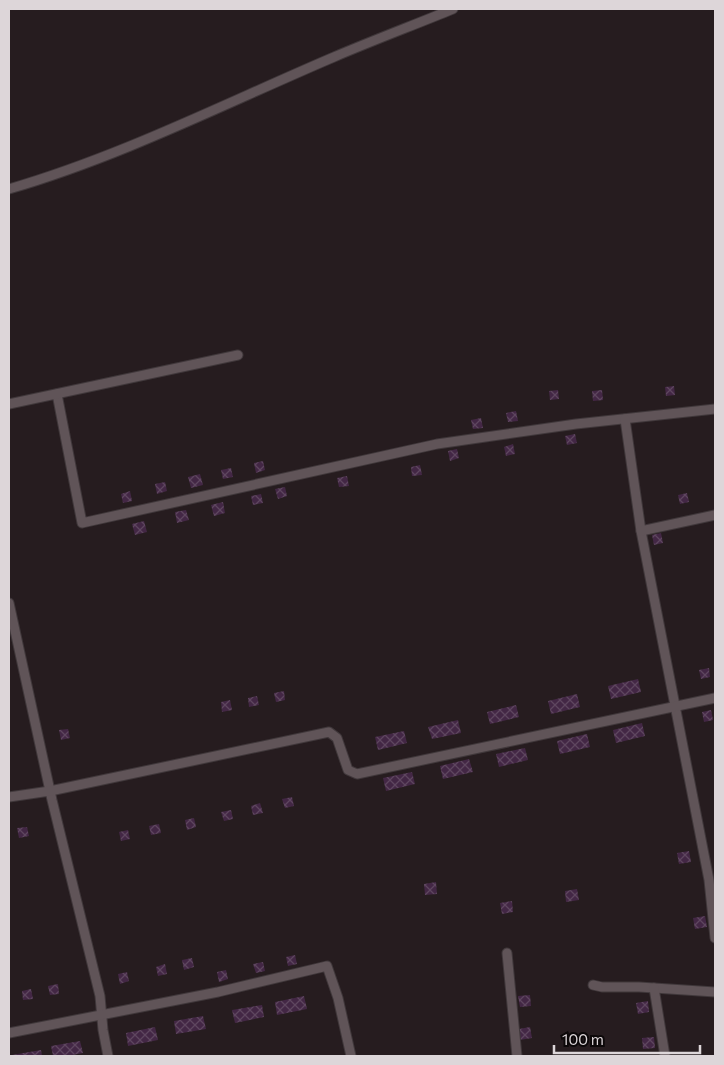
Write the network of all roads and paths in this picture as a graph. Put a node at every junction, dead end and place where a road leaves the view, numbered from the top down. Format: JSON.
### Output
{"nodes":[{"id":1,"x":453,"y":9,"type":"edge"},
{"id":2,"x":9,"y":189,"type":"edge"},
{"id":3,"x":238,"y":355,"type":"dead end"},
{"id":4,"x":57,"y":394,"type":"junction"},
{"id":5,"x":9,"y":404,"type":"edge"},
{"id":6,"x":715,"y":409,"type":"edge"},
{"id":7,"x":625,"y":419,"type":"junction"},
{"id":8,"x":715,"y":515,"type":"edge"},
{"id":9,"x":641,"y":531,"type":"junction"},
{"id":10,"x":9,"y":603,"type":"edge"},
{"id":11,"x":715,"y":698,"type":"edge"},
{"id":12,"x":676,"y":706,"type":"junction"},
{"id":13,"x":50,"y":791,"type":"junction"},
{"id":14,"x":9,"y":797,"type":"edge"},
{"id":15,"x":712,"y":880,"type":"edge"},
{"id":16,"x":715,"y":938,"type":"edge"},
{"id":17,"x":507,"y":953,"type":"dead end"},
{"id":18,"x":593,"y":985,"type":"dead end"},
{"id":19,"x":654,"y":988,"type":"junction"},
{"id":20,"x":715,"y":992,"type":"edge"},
{"id":21,"x":102,"y":1016,"type":"junction"},
{"id":22,"x":9,"y":1034,"type":"edge"},
{"id":23,"x":108,"y":1056,"type":"edge"},
{"id":24,"x":351,"y":1056,"type":"edge"},
{"id":25,"x":517,"y":1056,"type":"edge"},
{"id":26,"x":665,"y":1056,"type":"edge"}],
"edges":[{"from":1,"to":2,"type":"street"},
{"from":3,"to":4,"type":"street"},
{"from":4,"to":5,"type":"street"},
{"from":4,"to":7,"type":"street"},
{"from":6,"to":7,"type":"street"},
{"from":7,"to":9,"type":"street"},
{"from":8,"to":9,"type":"street"},
{"from":9,"to":12,"type":"street"},
{"from":10,"to":13,"type":"street"},
{"from":11,"to":12,"type":"street"},
{"from":12,"to":13,"type":"street"},
{"from":12,"to":15,"type":"street"},
{"from":13,"to":14,"type":"street"},
{"from":13,"to":21,"type":"street"},
{"from":15,"to":16,"type":"street"},
{"from":17,"to":25,"type":"street"},
{"from":18,"to":19,"type":"street"},
{"from":19,"to":20,"type":"street"},
{"from":19,"to":26,"type":"street"},
{"from":21,"to":22,"type":"street"},
{"from":21,"to":23,"type":"street"},
{"from":21,"to":24,"type":"street"}]}
